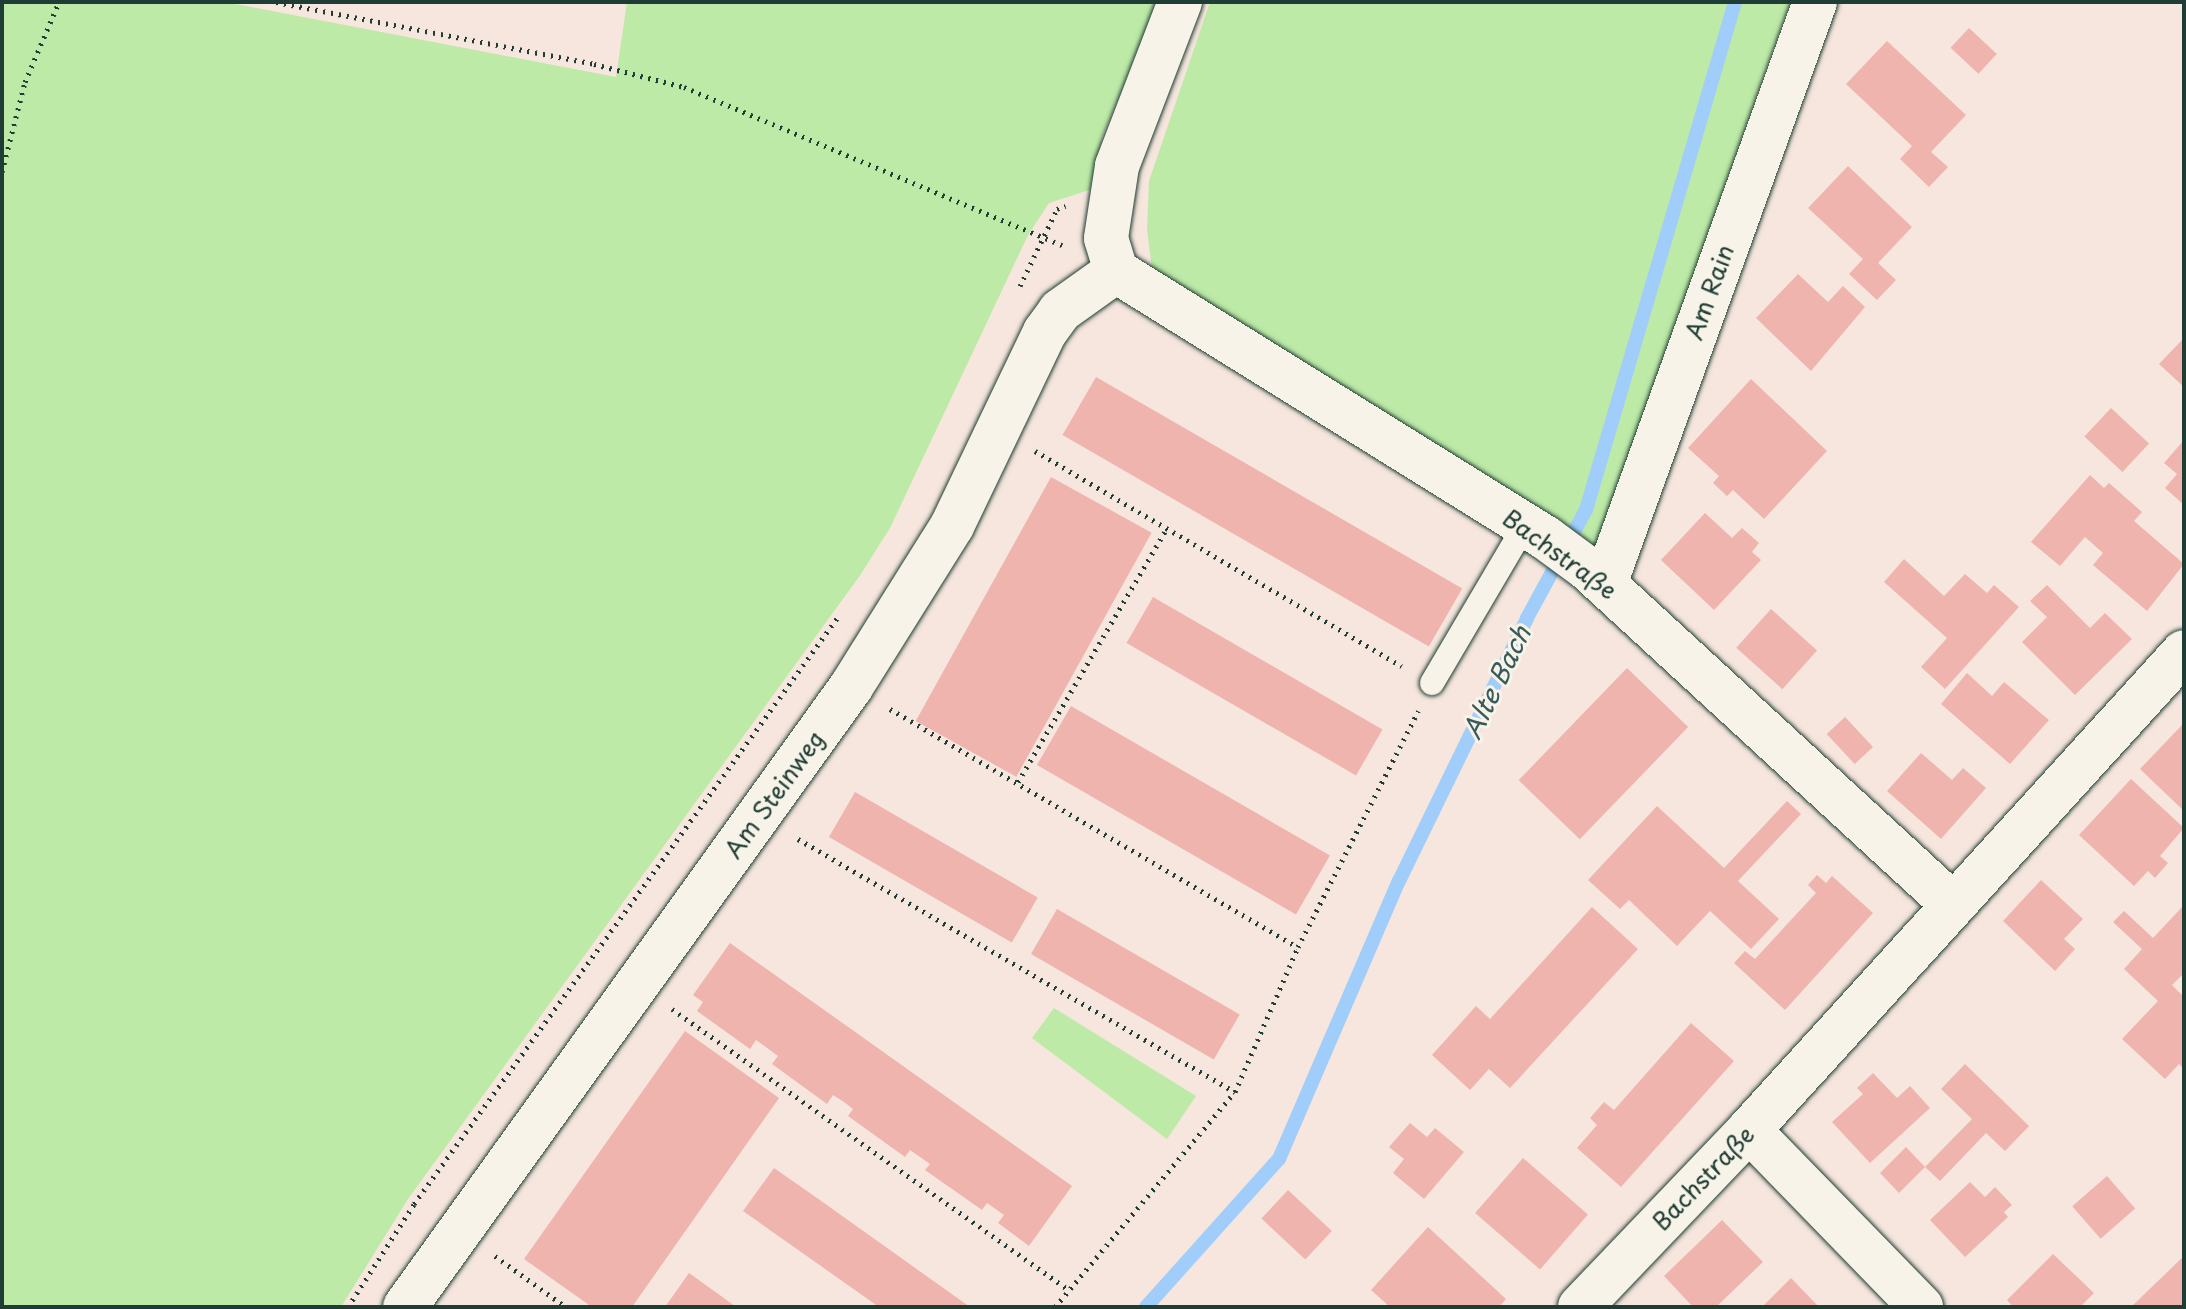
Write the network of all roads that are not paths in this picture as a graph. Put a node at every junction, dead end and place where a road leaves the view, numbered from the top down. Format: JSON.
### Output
{"nodes":[{"id":1,"x":1180,"y":2,"type":"edge"},
{"id":2,"x":1815,"y":2,"type":"edge"},
{"id":3,"x":1116,"y":271,"type":"junction"},
{"id":4,"x":1535,"y":532,"type":"junction"},
{"id":5,"x":1596,"y":576,"type":"junction"},
{"id":6,"x":2184,"y":652,"type":"edge"},
{"id":7,"x":1432,"y":683,"type":"road end"},
{"id":8,"x":1952,"y":904,"type":"junction"},
{"id":9,"x":1749,"y":1130,"type":"junction"},
{"id":10,"x":405,"y":1307,"type":"edge"},
{"id":11,"x":1580,"y":1307,"type":"edge"},
{"id":12,"x":1921,"y":1307,"type":"edge"}],
"edges":[{"from":1,"to":3,"type":"street"},
{"from":2,"to":5,"type":"street","name":"Am Rain"},
{"from":3,"to":4,"type":"street","name":"Bachstraße"},
{"from":3,"to":10,"type":"street","name":"Am Steinweg"},
{"from":4,"to":5,"type":"street","name":"Bachstraße"},
{"from":4,"to":7,"type":"lane"},
{"from":5,"to":8,"type":"street","name":"Bachstraße"},
{"from":6,"to":8,"type":"street","name":"Bachstraße"},
{"from":8,"to":9,"type":"street","name":"Bachstraße"},
{"from":9,"to":11,"type":"street","name":"Bachstraße"},
{"from":9,"to":12,"type":"street"}]}
